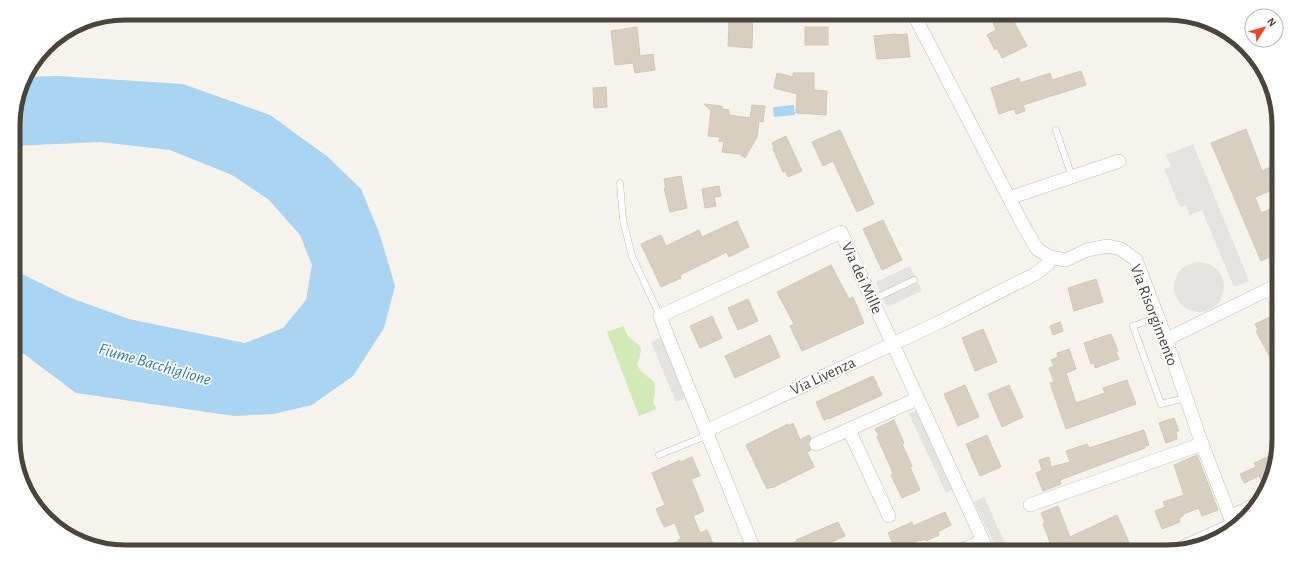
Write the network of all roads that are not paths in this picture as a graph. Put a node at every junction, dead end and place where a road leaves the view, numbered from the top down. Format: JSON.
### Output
{"nodes":[{"id":1,"x":917,"y":20,"type":"edge"},
{"id":2,"x":1056,"y":130,"type":"dead end"},
{"id":3,"x":1119,"y":161,"type":"dead end"},
{"id":4,"x":1072,"y":177,"type":"junction"},
{"id":5,"x":620,"y":183,"type":"dead end"},
{"id":6,"x":1009,"y":198,"type":"junction"},
{"id":7,"x":1050,"y":257,"type":"junction"},
{"id":8,"x":914,"y":280,"type":"dead end"},
{"id":9,"x":1272,"y":287,"type":"edge"},
{"id":10,"x":1266,"y":290,"type":"junction"},
{"id":11,"x":872,"y":300,"type":"junction"},
{"id":12,"x":1272,"y":301,"type":"edge"},
{"id":13,"x":660,"y":316,"type":"junction"},
{"id":14,"x":1158,"y":317,"type":"junction"},
{"id":15,"x":1165,"y":340,"type":"junction"},
{"id":16,"x":892,"y":344,"type":"junction"},
{"id":17,"x":1185,"y":398,"type":"junction"},
{"id":18,"x":917,"y":399,"type":"junction"},
{"id":19,"x":849,"y":430,"type":"junction"},
{"id":20,"x":707,"y":433,"type":"junction"},
{"id":21,"x":816,"y":444,"type":"dead end"},
{"id":22,"x":1202,"y":444,"type":"junction"},
{"id":23,"x":659,"y":455,"type":"dead end"},
{"id":24,"x":1030,"y":506,"type":"dead end"},
{"id":25,"x":888,"y":516,"type":"dead end"},
{"id":26,"x":1232,"y":522,"type":"edge"},
{"id":27,"x":982,"y":537,"type":"junction"},
{"id":28,"x":1183,"y":544,"type":"edge"},
{"id":29,"x":752,"y":545,"type":"edge"},
{"id":30,"x":963,"y":545,"type":"edge"},
{"id":31,"x":985,"y":545,"type":"edge"}],
"edges":[{"from":1,"to":6,"type":"street"},
{"from":2,"to":4,"type":"lane"},
{"from":3,"to":4,"type":"street"},
{"from":4,"to":6,"type":"street"},
{"from":5,"to":13,"type":"lane"},
{"from":6,"to":7,"type":"street"},
{"from":7,"to":14,"type":"street","name":"Via Risorgimento"},
{"from":7,"to":16,"type":"street","name":"Via Livenza"},
{"from":8,"to":11,"type":"lane"},
{"from":9,"to":10,"type":"street"},
{"from":10,"to":12,"type":"lane"},
{"from":10,"to":15,"type":"street"},
{"from":11,"to":13,"type":"street","name":"Via dei Mille"},
{"from":11,"to":16,"type":"street","name":"Via dei Mille"},
{"from":13,"to":20,"type":"street"},
{"from":14,"to":15,"type":"street","name":"Via Risorgimento"},
{"from":14,"to":17,"type":"lane"},
{"from":15,"to":17,"type":"street","name":"Via Risorgimento"},
{"from":16,"to":18,"type":"street","name":"Via dei Mille"},
{"from":16,"to":20,"type":"street","name":"Via Livenza"},
{"from":17,"to":22,"type":"street","name":"Via Risorgimento"},
{"from":18,"to":19,"type":"street"},
{"from":18,"to":27,"type":"street","name":"Via dei Mille"},
{"from":19,"to":21,"type":"street"},
{"from":19,"to":25,"type":"street"},
{"from":20,"to":23,"type":"lane"},
{"from":20,"to":29,"type":"street"},
{"from":22,"to":24,"type":"street"},
{"from":22,"to":26,"type":"street","name":"Via Risorgimento"},
{"from":26,"to":28,"type":"lane"},
{"from":27,"to":30,"type":"lane"},
{"from":27,"to":31,"type":"street","name":"Via dei Mille"}]}
